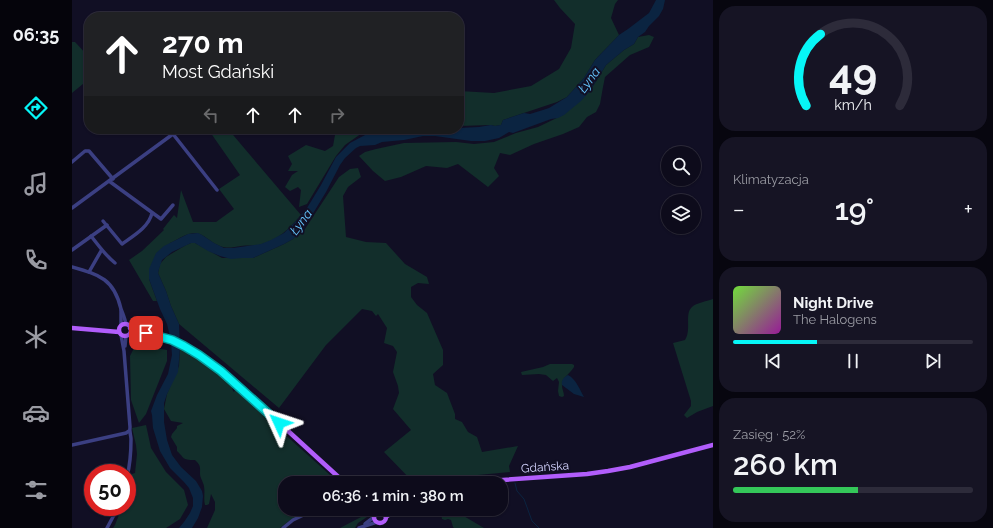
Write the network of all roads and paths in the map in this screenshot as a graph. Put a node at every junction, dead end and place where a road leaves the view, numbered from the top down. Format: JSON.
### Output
{"nodes":[{"id":1,"x":72,"y":162,"type":"edge"},
{"id":2,"x":111,"y":180,"type":"junction"},
{"id":3,"x":217,"y":190,"type":"dead end"},
{"id":4,"x":173,"y":205,"type":"dead end"},
{"id":5,"x":72,"y":208,"type":"edge"},
{"id":6,"x":152,"y":213,"type":"junction"},
{"id":7,"x":103,"y":221,"type":"dead end"},
{"id":8,"x":107,"y":225,"type":"junction"},
{"id":9,"x":91,"y":236,"type":"junction"},
{"id":10,"x":72,"y":250,"type":"edge"},
{"id":11,"x":102,"y":250,"type":"junction"},
{"id":12,"x":115,"y":263,"type":"dead end"},
{"id":13,"x":72,"y":268,"type":"edge"},
{"id":14,"x":89,"y":272,"type":"junction"},
{"id":15,"x":73,"y":327,"type":"edge"},
{"id":16,"x":124,"y":330,"type":"junction"},
{"id":17,"x":129,"y":431,"type":"junction"},
{"id":18,"x":72,"y":445,"type":"edge"},
{"id":19,"x":713,"y":445,"type":"edge"},
{"id":20,"x":130,"y":464,"type":"edge"},
{"id":21,"x":338,"y":476,"type":"edge"},
{"id":22,"x":508,"y":480,"type":"edge"},
{"id":23,"x":113,"y":516,"type":"edge"},
{"id":24,"x":302,"y":516,"type":"edge"},
{"id":25,"x":374,"y":516,"type":"joint"},
{"id":26,"x":386,"y":517,"type":"edge"},
{"id":27,"x":377,"y":522,"type":"junction"},
{"id":28,"x":107,"y":528,"type":"edge"},
{"id":29,"x":283,"y":528,"type":"edge"},
{"id":30,"x":360,"y":528,"type":"edge"}],
"edges":[{"from":1,"to":2,"type":"street"},
{"from":2,"to":3,"type":"street"},
{"from":2,"to":5,"type":"street"},
{"from":2,"to":6,"type":"street"},
{"from":4,"to":6,"type":"street"},
{"from":6,"to":8,"type":"street"},
{"from":7,"to":8,"type":"street"},
{"from":8,"to":9,"type":"street"},
{"from":9,"to":10,"type":"street"},
{"from":9,"to":11,"type":"street"},
{"from":11,"to":12,"type":"street"},
{"from":11,"to":14,"type":"street"},
{"from":13,"to":14,"type":"street"},
{"from":14,"to":16,"type":"street"},
{"from":15,"to":16,"type":"main road"},
{"from":16,"to":17,"type":"street"},
{"from":16,"to":21,"type":"main road"},
{"from":17,"to":18,"type":"street"},
{"from":17,"to":20,"type":"street"},
{"from":19,"to":22,"type":"main road","name":"Gdańska"},
{"from":23,"to":28,"type":"street"},
{"from":24,"to":29,"type":"street"},
{"from":25,"to":27,"type":"main road"},
{"from":25,"to":30,"type":"street"},
{"from":26,"to":27,"type":"main road"},
{"from":27,"to":30,"type":"street"}]}
